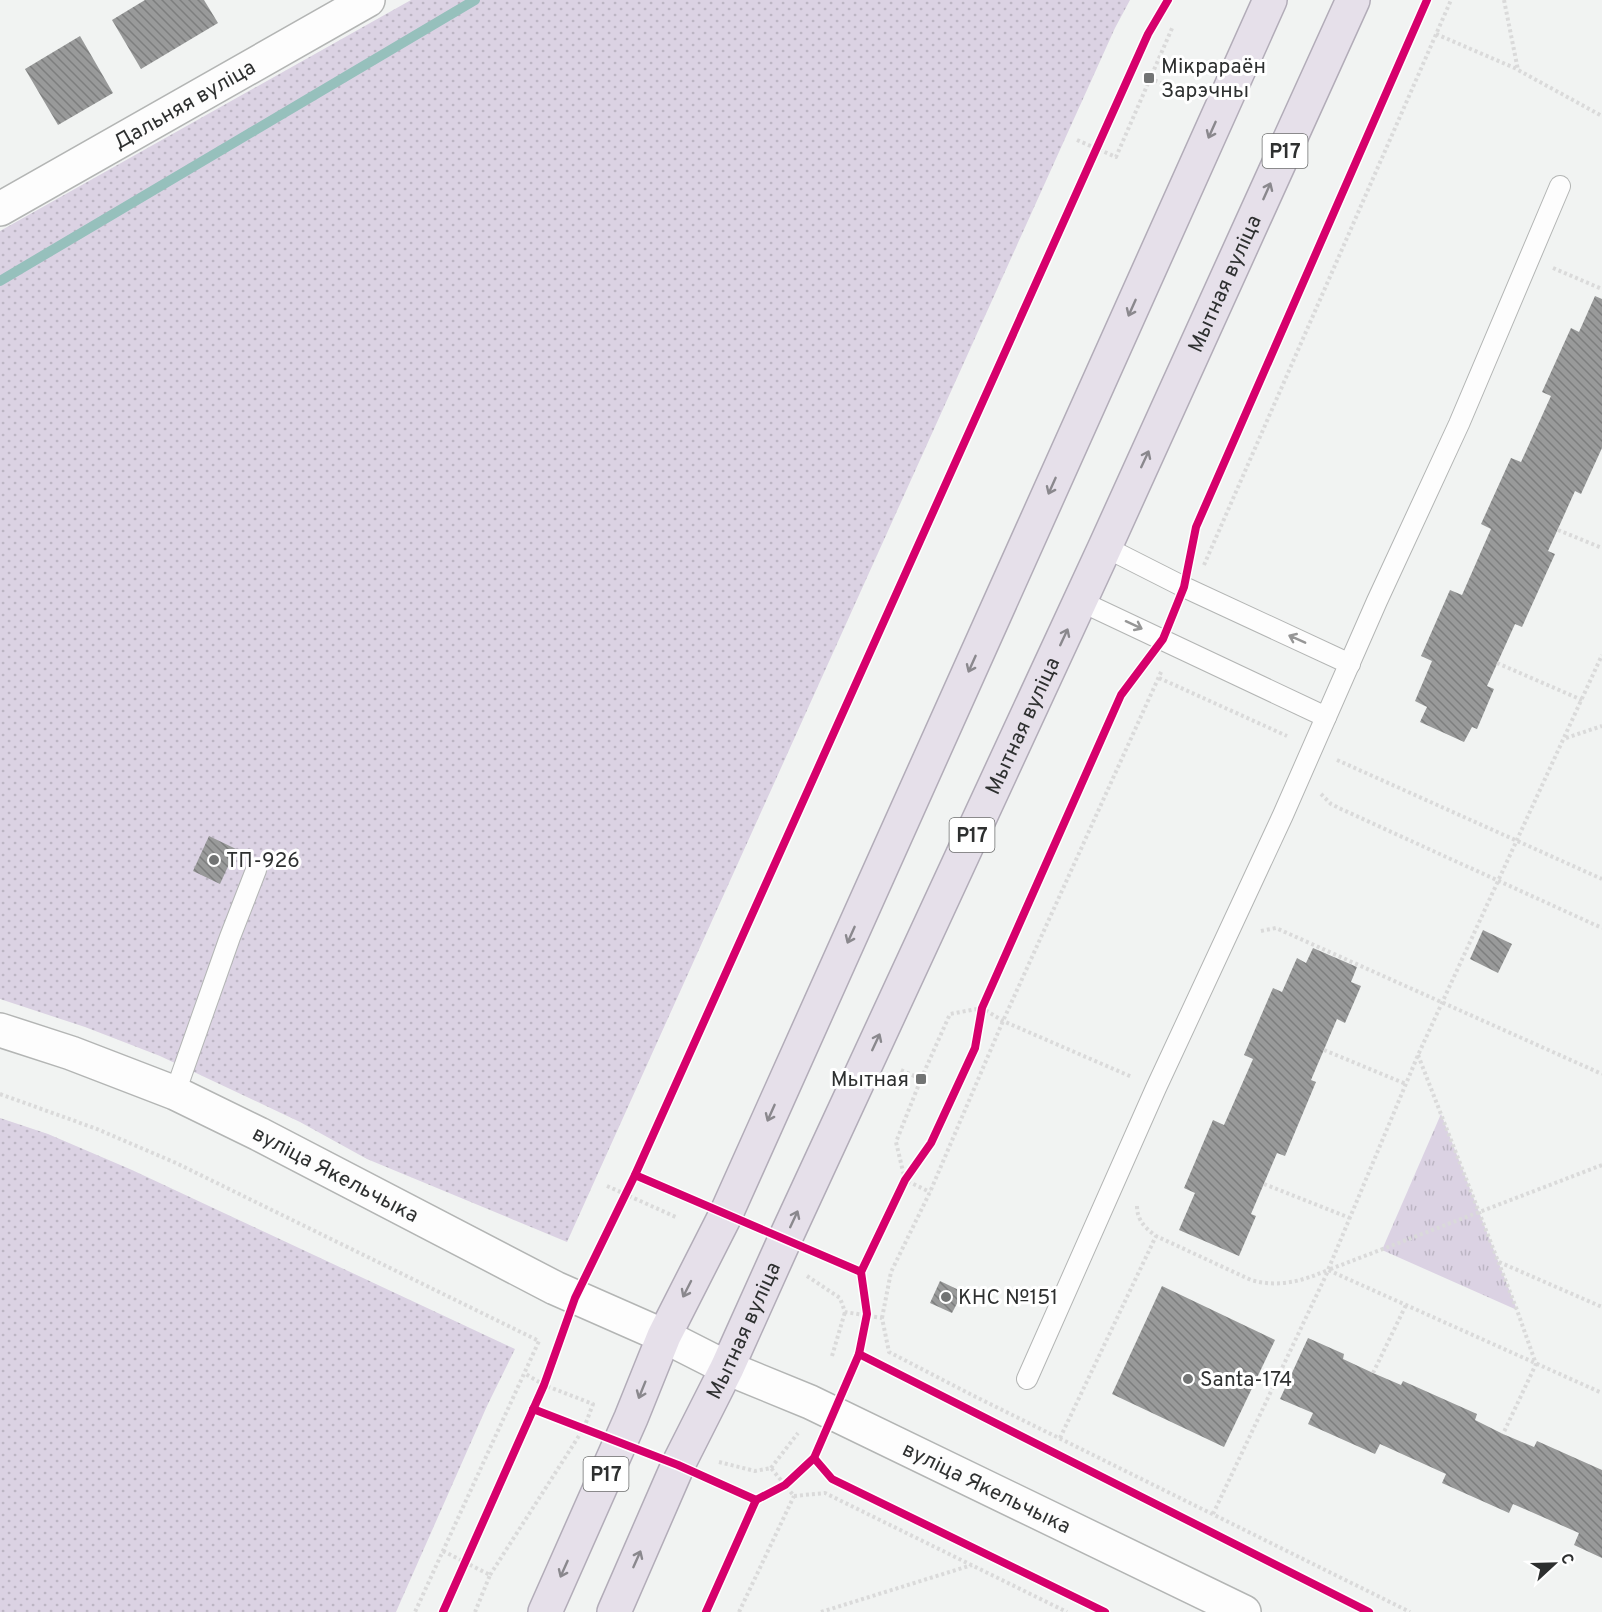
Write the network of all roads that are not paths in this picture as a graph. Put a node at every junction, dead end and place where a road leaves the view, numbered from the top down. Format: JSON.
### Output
{"nodes":[{"id":1,"x":368,"y":0,"type":"edge"},
{"id":2,"x":1270,"y":0,"type":"edge"},
{"id":3,"x":1353,"y":0,"type":"edge"},
{"id":4,"x":1560,"y":186,"type":"dead end"},
{"id":5,"x":0,"y":209,"type":"edge"},
{"id":6,"x":1105,"y":547,"type":"junction"},
{"id":7,"x":1080,"y":601,"type":"junction"},
{"id":8,"x":1350,"y":664,"type":"junction"},
{"id":9,"x":1326,"y":717,"type":"junction"},
{"id":10,"x":256,"y":870,"type":"dead end"},
{"id":11,"x":0,"y":1030,"type":"edge"},
{"id":12,"x":175,"y":1093,"type":"junction"},
{"id":13,"x":664,"y":1336,"type":"junction"},
{"id":14,"x":727,"y":1368,"type":"junction"},
{"id":15,"x":1027,"y":1379,"type":"dead end"},
{"id":16,"x":545,"y":1612,"type":"edge"},
{"id":17,"x":614,"y":1612,"type":"edge"},
{"id":18,"x":1244,"y":1612,"type":"edge"}],
"edges":[{"from":1,"to":5,"type":"street","name":"Дальняя вуліца"},
{"from":2,"to":13,"type":"highway","number":"Р17","one_way":true},
{"from":6,"to":3,"type":"highway","name":"Мытная вуліца","number":"Р17","one_way":true},
{"from":4,"to":8,"type":"lane"},
{"from":6,"to":7,"type":"highway","name":"Мытная вуліца","number":"Р17"},
{"from":8,"to":6,"type":"lane","one_way":true},
{"from":7,"to":9,"type":"lane","one_way":true},
{"from":14,"to":7,"type":"highway","name":"Мытная вуліца","number":"Р17","one_way":true},
{"from":8,"to":9,"type":"lane"},
{"from":9,"to":15,"type":"lane"},
{"from":10,"to":12,"type":"lane"},
{"from":11,"to":12,"type":"street","name":"вуліца Якельчыка"},
{"from":12,"to":13,"type":"street","name":"вуліца Якельчыка"},
{"from":13,"to":14,"type":"street","name":"вуліца Якельчыка"},
{"from":13,"to":16,"type":"highway","number":"Р17","one_way":true},
{"from":17,"to":14,"type":"highway","name":"Мытная вуліца","number":"Р17","one_way":true},
{"from":14,"to":18,"type":"street","name":"вуліца Якельчыка"}]}
